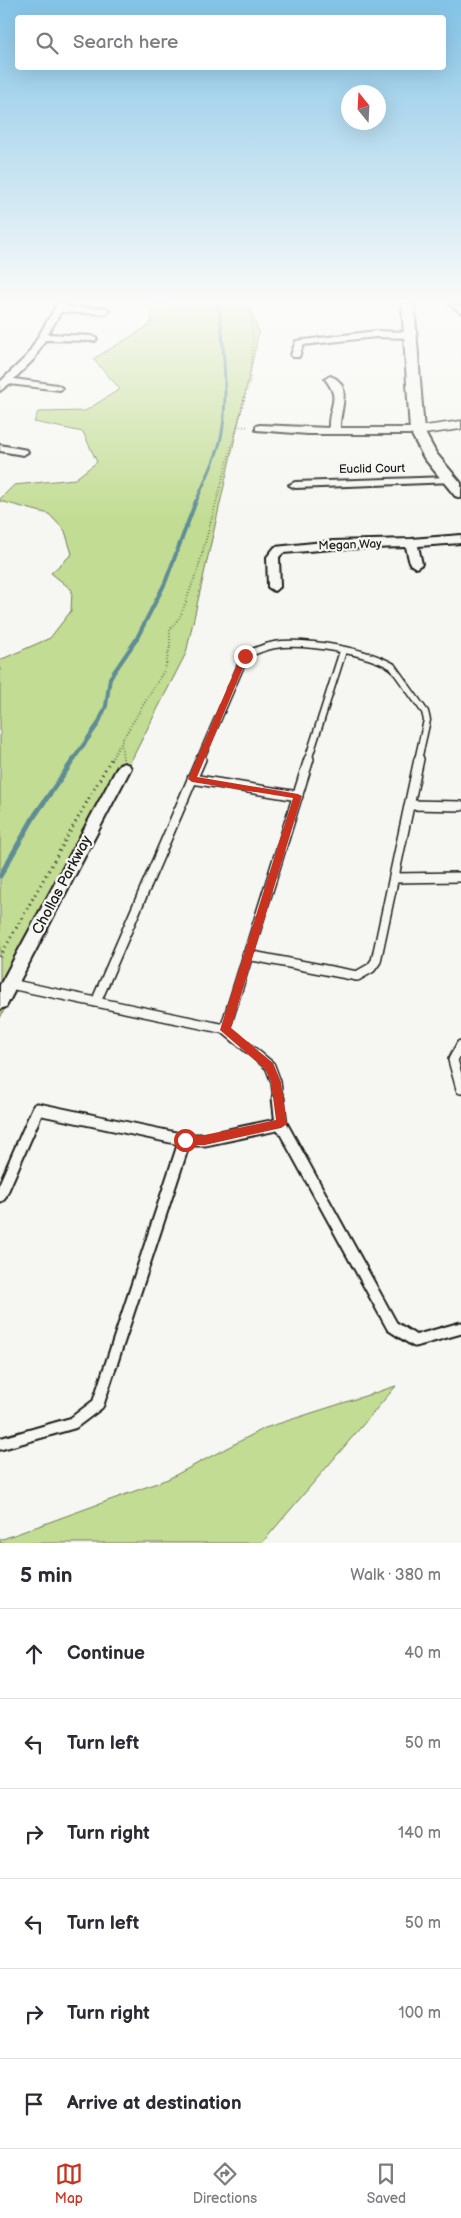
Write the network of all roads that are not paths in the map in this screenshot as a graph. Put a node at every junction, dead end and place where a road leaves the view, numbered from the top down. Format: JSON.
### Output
{"nodes":[{"id":1,"x":413,"y":376,"type":"edge"},
{"id":2,"x":330,"y":380,"type":"dead end"},
{"id":3,"x":4,"y":385,"type":"edge"},
{"id":4,"x":57,"y":388,"type":"dead end"},
{"id":5,"x":461,"y":425,"type":"edge"},
{"id":6,"x":260,"y":428,"type":"dead end"},
{"id":7,"x":335,"y":431,"type":"junction"},
{"id":8,"x":417,"y":431,"type":"junction"},
{"id":9,"x":0,"y":448,"type":"edge"},
{"id":10,"x":23,"y":452,"type":"dead end"},
{"id":11,"x":449,"y":480,"type":"junction"},
{"id":12,"x":295,"y":485,"type":"dead end"},
{"id":13,"x":461,"y":493,"type":"edge"},
{"id":14,"x":461,"y":539,"type":"edge"},
{"id":15,"x":410,"y":543,"type":"junction"},
{"id":16,"x":416,"y":564,"type":"dead end"},
{"id":17,"x":274,"y":587,"type":"dead end"},
{"id":18,"x":343,"y":651,"type":"junction"},
{"id":19,"x":124,"y":768,"type":"road end"},
{"id":20,"x":192,"y":779,"type":"junction"},
{"id":21,"x":298,"y":796,"type":"junction"},
{"id":22,"x":410,"y":805,"type":"junction"},
{"id":23,"x":461,"y":806,"type":"edge"},
{"id":24,"x":461,"y":877,"type":"edge"},
{"id":25,"x":395,"y":878,"type":"junction"},
{"id":26,"x":247,"y":956,"type":"junction"},
{"id":27,"x":10,"y":984,"type":"junction"},
{"id":28,"x":0,"y":1002,"type":"edge"},
{"id":29,"x":96,"y":1002,"type":"junction"},
{"id":30,"x":225,"y":1030,"type":"junction"},
{"id":31,"x":461,"y":1045,"type":"edge"},
{"id":32,"x":461,"y":1089,"type":"edge"},
{"id":33,"x":281,"y":1124,"type":"junction"},
{"id":34,"x":185,"y":1140,"type":"junction"},
{"id":35,"x":0,"y":1196,"type":"edge"},
{"id":36,"x":461,"y":1328,"type":"edge"},
{"id":37,"x":0,"y":1444,"type":"edge"}],
"edges":[{"from":1,"to":8,"type":"main road"},
{"from":2,"to":7,"type":"street"},
{"from":3,"to":4,"type":"street"},
{"from":5,"to":8,"type":"street"},
{"from":6,"to":7,"type":"street"},
{"from":7,"to":8,"type":"street"},
{"from":8,"to":11,"type":"main road"},
{"from":9,"to":10,"type":"street"},
{"from":11,"to":12,"type":"street","name":"Euclid Court"},
{"from":11,"to":13,"type":"main road"},
{"from":14,"to":15,"type":"street","name":"Megan Way"},
{"from":15,"to":16,"type":"street"},
{"from":15,"to":17,"type":"street","name":"Megan Way"},
{"from":18,"to":20,"type":"lane"},
{"from":18,"to":21,"type":"lane"},
{"from":18,"to":22,"type":"lane"},
{"from":19,"to":27,"type":"street","name":"Chollas Parkway"},
{"from":20,"to":21,"type":"lane"},
{"from":20,"to":29,"type":"lane"},
{"from":21,"to":26,"type":"lane"},
{"from":22,"to":23,"type":"lane"},
{"from":22,"to":25,"type":"lane"},
{"from":24,"to":25,"type":"lane"},
{"from":25,"to":26,"type":"lane"},
{"from":26,"to":30,"type":"lane"},
{"from":27,"to":28,"type":"street","name":"Chollas Parkway"},
{"from":27,"to":29,"type":"lane"},
{"from":29,"to":30,"type":"lane"},
{"from":30,"to":33,"type":"lane"},
{"from":31,"to":32,"type":"lane"},
{"from":33,"to":34,"type":"lane"},
{"from":33,"to":36,"type":"lane"},
{"from":34,"to":35,"type":"lane"},
{"from":34,"to":37,"type":"lane"}]}
